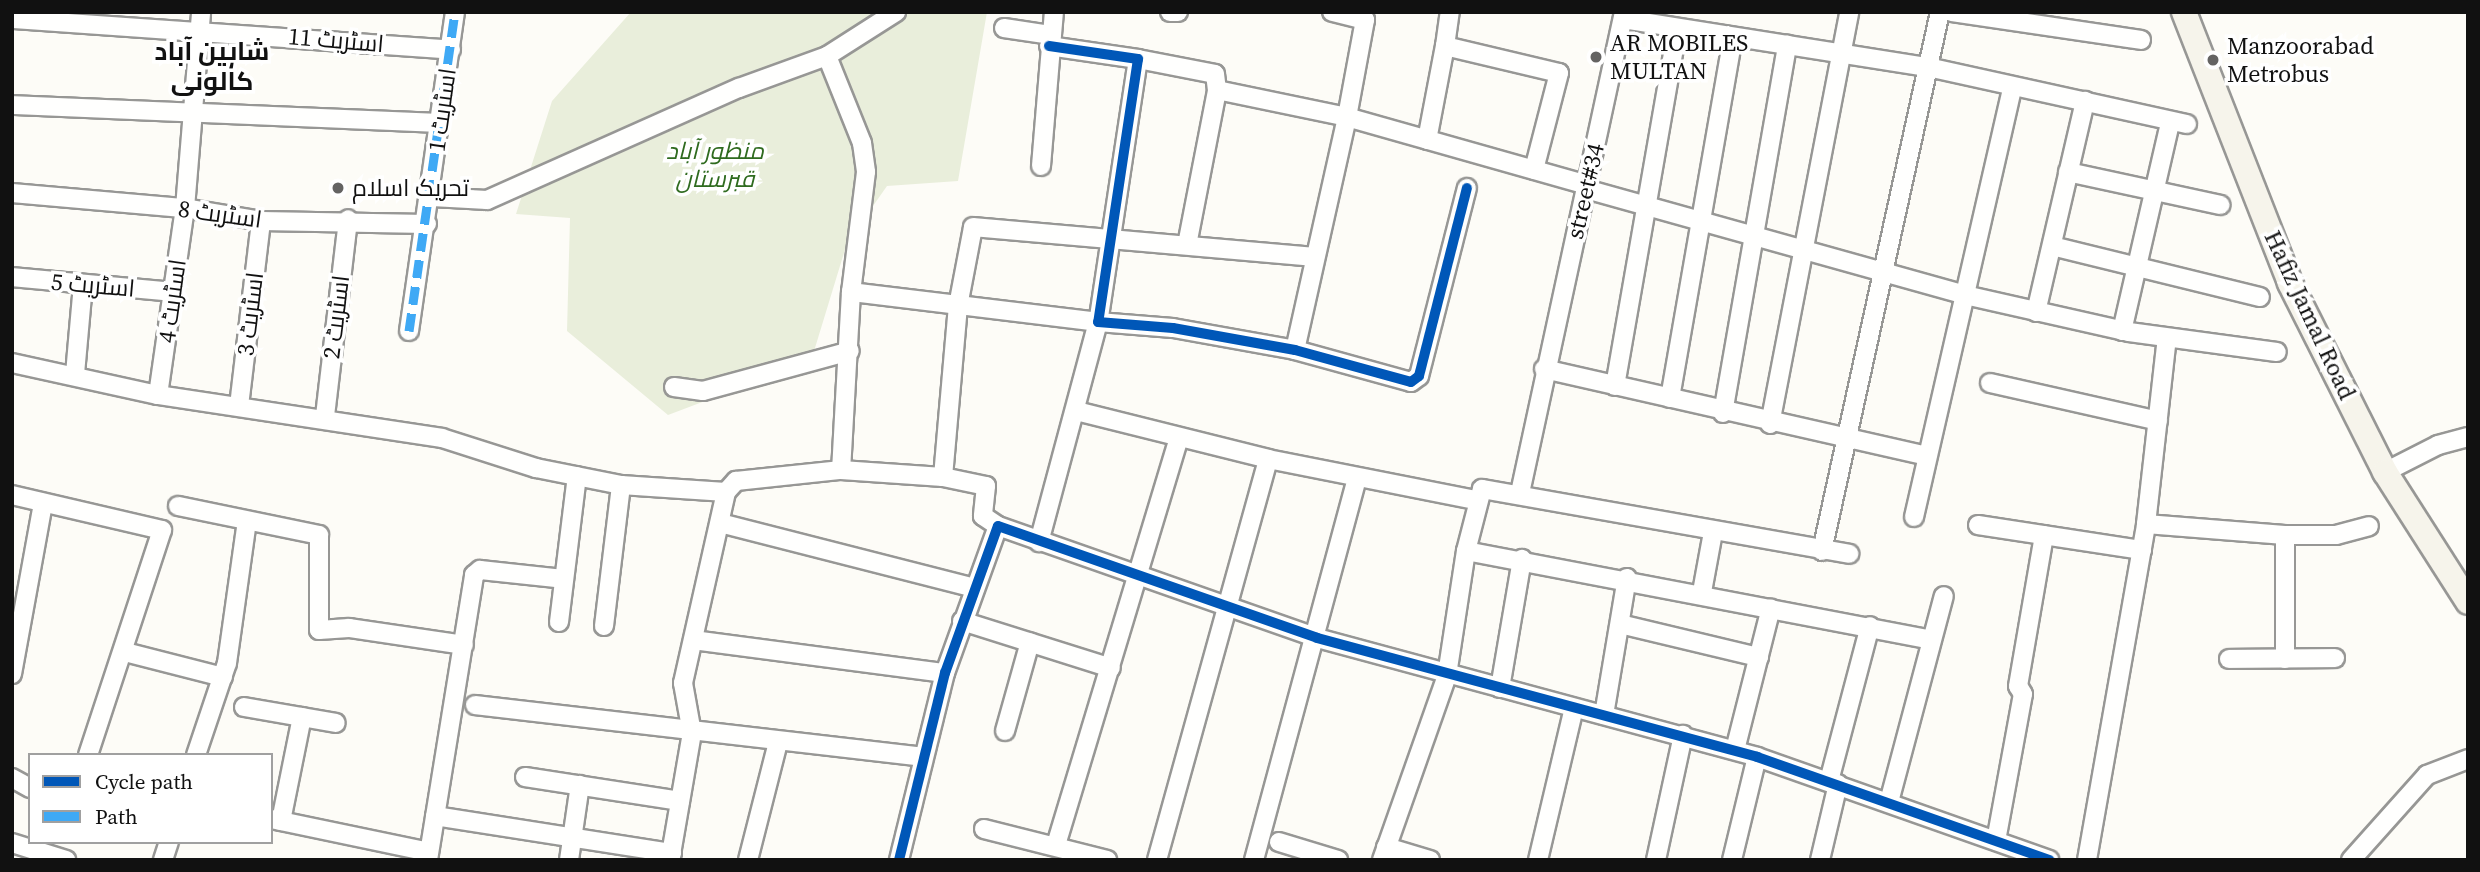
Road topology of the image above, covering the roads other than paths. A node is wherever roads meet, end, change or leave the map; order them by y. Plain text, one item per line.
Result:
1 (454, 12) edge
2 (896, 12) edge
3 (1054, 12) edge
4 (1170, 12) edge
5 (1178, 12) edge
6 (1332, 12) edge
7 (1450, 12) edge
8 (1849, 12) edge
9 (1940, 12) edge
10 (1952, 12) edge
11 (2184, 12) edge
12 (1366, 16) edge
13 (1624, 16) edge
14 (12, 19) edge
15 (200, 20) edge
16 (1004, 28) dead end
17 (1677, 29) junction
18 (1733, 37) junction
19 (1050, 40) junction
20 (2141, 40) dead end
21 (1787, 45) junction
22 (1445, 47) junction
23 (450, 50) junction
24 (1841, 55) junction
25 (827, 56) junction
26 (1138, 59) junction
27 (1932, 68) junction
28 (2012, 88) junction
29 (1217, 90) junction
30 (2085, 102) junction
31 (12, 105) edge
32 (193, 116) junction
33 (1347, 117) junction
34 (438, 123) junction
35 (1427, 140) junction
36 (1041, 166) dead end
37 (1534, 170) junction
38 (2068, 172) junction
39 (1587, 187) junction
40 (1467, 188) dead end
41 (2154, 191) junction
42 (12, 193) edge
43 (432, 197) junction
44 (2220, 205) dead end
45 (1649, 206) junction
46 (185, 208) junction
47 (348, 219) junction
48 (1703, 220) junction
49 (261, 221) junction
50 (427, 224) junction
51 (1114, 237) junction
52 (1755, 237) junction
53 (1187, 245) junction
54 (2052, 246) junction
55 (1802, 249) junction
56 (1315, 257) junction
57 (2138, 266) junction
58 (1885, 272) junction
59 (12, 277) edge
60 (83, 284) junction
61 (173, 292) junction
62 (851, 292) junction
63 (1965, 295) junction
64 (2260, 297) dead end
65 (958, 306) junction
66 (2036, 312) junction
67 (1098, 322) junction
68 (410, 331) dead end
69 (2122, 331) junction
70 (2167, 338) junction
71 (1294, 350) junction
72 (850, 351) junction
73 (2277, 352) dead end
74 (12, 363) edge
75 (1544, 369) junction
76 (75, 374) junction
77 (1990, 383) dead end
78 (1615, 386) junction
79 (674, 387) dead end
80 (158, 395) junction
81 (1670, 398) junction
82 (239, 406) junction
83 (1076, 411) junction
84 (1723, 412) junction
85 (325, 416) junction
86 (2158, 421) junction
87 (1770, 424) junction
88 (2468, 437) edge
89 (1179, 438) junction
90 (1847, 438) junction
91 (1926, 456) junction
92 (1268, 459) junction
93 (841, 470) junction
94 (2385, 472) junction
95 (578, 476) junction
96 (943, 477) junction
97 (1357, 478) junction
98 (621, 485) junction
99 (726, 492) junction
100 (1520, 492) junction
101 (12, 495) edge
102 (1475, 499) junction
103 (43, 503) junction
104 (178, 506) dead end
105 (1914, 517) dead end
106 (247, 521) junction
107 (720, 523) junction
108 (2147, 524) junction
109 (1978, 525) dead end
110 (998, 526) junction
111 (2369, 526) dead end
112 (1713, 532) junction
113 (2044, 535) junction
114 (2285, 535) junction
115 (1039, 542) junction
116 (1466, 551) junction
117 (1822, 551) junction
118 (2142, 551) junction
119 (1849, 554) dead end
120 (1522, 559) junction
121 (1139, 576) junction
122 (1627, 578) junction
123 (564, 579) junction
124 (975, 588) junction
125 (1702, 592) junction
126 (1944, 596) dead end
127 (2468, 602) edge
128 (1226, 606) junction
129 (1771, 608) junction
130 (962, 621) junction
131 (559, 622) dead end
132 (1620, 624) junction
133 (604, 626) dead end
134 (1870, 626) junction
135 (1317, 638) junction
136 (693, 640) junction
137 (1932, 640) junction
138 (1030, 642) junction
139 (464, 645) junction
140 (125, 652) junction
141 (1759, 657) junction
142 (2335, 658) dead end
143 (2229, 659) dead end
144 (2285, 659) junction
145 (1111, 668) junction
146 (945, 673) junction
147 (12, 674) edge
148 (1447, 675) junction
149 (223, 677) junction
150 (1500, 688) junction
151 (475, 705) dead end
152 (244, 707) dead end
153 (1574, 708) junction
154 (1604, 715) junction
155 (302, 717) junction
156 (335, 723) dead end
157 (1005, 731) dead end
158 (692, 733) junction
159 (1683, 735) junction
160 (778, 742) junction
161 (1735, 750) junction
162 (89, 753) edge
163 (198, 753) edge
164 (922, 757) junction
165 (1757, 757) junction
166 (2468, 760) edge
167 (525, 777) dead end
168 (12, 778) edge
169 (1834, 782) junction
170 (580, 785) junction
171 (28, 787) edge
172 (680, 801) junction
173 (1889, 802) junction
174 (435, 816) junction
175 (276, 820) edge
176 (984, 829) dead end
177 (572, 838) junction
178 (1279, 842) dead end
179 (12, 843) edge
180 (1056, 845) junction
181 (2003, 849) edge
182 (1384, 853) edge
183 (429, 856) edge
184 (671, 856) edge
185 (66, 860) edge
186 (569, 860) edge
187 (748, 860) edge
188 (899, 860) edge
189 (1107, 860) edge
190 (1157, 860) edge
191 (1254, 860) edge
192 (1338, 860) edge
193 (1430, 860) edge
194 (1538, 860) edge
195 (1656, 860) edge
196 (1732, 860) edge
197 (1820, 860) edge
198 (2049, 860) edge
199 (2087, 860) edge
200 (2351, 860) edge

1 - 23 street, اسٹریٹ 1
2 - 25 street
3 - 19 street
4 - 5 street
6 - 12 street
7 - 22 street
8 - 24 street
9 - 27 street
10 - 20 street
11 - 94 main road, Hafiz Jamal Road
12 - 33 street
13 - 17 street
13 - 39 street, street#34
14 - 15 street, اسٹریٹ 11
15 - 23 street, اسٹریٹ 11
15 - 32 street, اسٹریٹ 4
16 - 19 street
17 - 18 street
17 - 45 street
18 - 21 street
18 - 48 street
19 - 26 street
19 - 36 street
21 - 24 street
21 - 52 street
22 - 35 street
22 - 37 street
23 - 34 street, اسٹریٹ 1
24 - 27 street
24 - 55 street
25 - 43 street
25 - 62 street
26 - 29 street
26 - 51 street
27 - 28 street
27 - 58 street
28 - 30 street
28 - 63 street
29 - 33 street
29 - 53 street
30 - 38 street
30 - 41 street
31 - 32 street
32 - 34 street
32 - 46 street, اسٹریٹ 4
33 - 35 street
33 - 56 street
34 - 43 street, اسٹریٹ 1
35 - 37 street
37 - 39 street
38 - 41 street
38 - 54 street
39 - 45 street
39 - 75 street, street#34
40 - 71 street
41 - 44 street
41 - 57 street
42 - 46 street, اسٹریٹ 8
43 - 50 street, اسٹریٹ 1
45 - 48 street
45 - 78 street
46 - 49 street, اسٹریٹ 8
46 - 61 street, اسٹریٹ 4
47 - 49 street, اسٹریٹ 8
47 - 50 street, اسٹریٹ 8
47 - 85 street, اسٹریٹ 2
48 - 52 street
48 - 81 street
49 - 82 street, اسٹریٹ 3
50 - 68 street, اسٹریٹ 1
51 - 53 street
51 - 65 street
51 - 67 street
52 - 55 street
52 - 84 street
53 - 56 street
54 - 57 street
54 - 66 street
55 - 58 street
55 - 87 street
56 - 71 street
57 - 64 street
57 - 69 street
58 - 63 street
58 - 90 street
59 - 60 street, اسٹریٹ 5
60 - 61 street, اسٹریٹ 5
60 - 76 street
61 - 80 street, اسٹریٹ 4
62 - 65 street
62 - 72 street
63 - 66 street
63 - 91 street
65 - 67 street
65 - 96 street
66 - 69 street
67 - 71 street
67 - 83 street
69 - 70 street
70 - 73 street
70 - 86 street
72 - 79 street
72 - 93 street
74 - 76 street
75 - 78 street
75 - 100 street, street#34
76 - 80 street
77 - 86 street
78 - 81 street
80 - 82 street
81 - 84 street
82 - 85 street
83 - 89 street
83 - 115 street
84 - 87 street
85 - 95 street
86 - 108 street
87 - 90 street
88 - 94 street
89 - 92 street
89 - 121 street
90 - 91 street
90 - 117 street
91 - 105 street
92 - 97 street
92 - 128 street
93 - 96 street
93 - 99 street
94 - 127 main road, Hafiz Jamal Road
95 - 98 street
95 - 123 street
96 - 110 street
97 - 102 street
97 - 135 street
98 - 99 street
98 - 133 street
99 - 107 street
100 - 102 street
100 - 112 street
101 - 103 street
102 - 116 street
103 - 140 street
103 - 147 street
104 - 106 street
106 - 139 street
106 - 149 street
107 - 124 street
107 - 136 street
108 - 114 street
108 - 118 street
109 - 113 street
110 - 115 street
110 - 124 street
111 - 114 street
112 - 117 street
112 - 125 street
113 - 118 street
113 - 181 street
114 - 144 street
115 - 121 street
116 - 120 street
116 - 148 street
117 - 119 street
118 - 199 street
120 - 122 street
120 - 150 street
121 - 128 street
121 - 145 street
122 - 125 street
122 - 132 street
123 - 131 street
123 - 139 street
124 - 130 street
125 - 129 street
126 - 137 street
128 - 135 street
128 - 190 street
129 - 134 street
129 - 141 street
130 - 138 street
130 - 146 street
132 - 141 street
132 - 154 street
134 - 137 street
134 - 169 street
135 - 148 street
135 - 191 street
136 - 146 street
136 - 158 street
137 - 173 street
138 - 145 street
138 - 157 street
139 - 174 street
140 - 149 street
140 - 162 street
141 - 161 street
142 - 144 street
143 - 144 street
145 - 180 street
146 - 164 street
148 - 150 street
148 - 182 street
149 - 163 street
150 - 153 street
151 - 158 street
152 - 155 street
153 - 154 street
153 - 194 street
154 - 159 street
155 - 156 street
155 - 175 street
158 - 160 street
158 - 172 street
159 - 161 street
159 - 195 street
160 - 164 street
160 - 187 street
161 - 165 street
164 - 188 street
165 - 169 street
165 - 196 street
166 - 200 street
167 - 170 street
168 - 171 street
169 - 173 street
169 - 197 street
170 - 172 street
170 - 177 street
172 - 184 street
173 - 181 street
174 - 177 street
174 - 183 street
175 - 183 street
176 - 180 street
177 - 184 street
177 - 186 street
178 - 192 street
179 - 185 street
180 - 189 street
181 - 198 street
182 - 193 street

